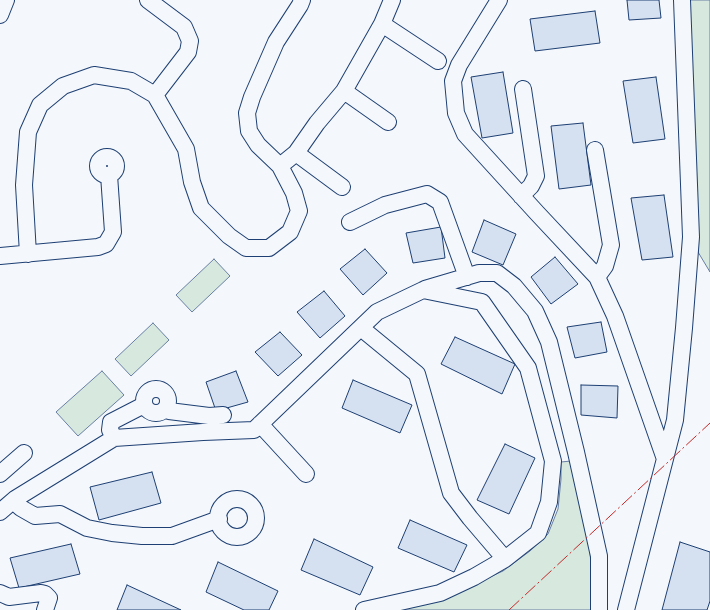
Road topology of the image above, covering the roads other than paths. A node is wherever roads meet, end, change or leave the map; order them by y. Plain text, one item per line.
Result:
1 (6, 0) edge
2 (148, 0) edge
3 (302, 0) edge
4 (392, 0) edge
5 (499, 0) edge
6 (682, 0) edge
7 (0, 15) edge
8 (382, 24) junction
9 (438, 61) dead end
10 (523, 90) dead end
11 (344, 91) junction
12 (155, 94) junction
13 (388, 122) dead end
14 (595, 150) dead end
15 (296, 153) junction
16 (280, 166) junction
17 (109, 175) dead end
18 (342, 186) dead end
19 (521, 196) junction
20 (350, 222) dead end
21 (28, 254) junction
22 (0, 256) edge
23 (467, 277) junction
24 (597, 277) junction
25 (423, 290) junction
26 (361, 328) junction
27 (223, 415) dead end
28 (260, 424) junction
29 (114, 438) junction
30 (24, 453) dead end
31 (665, 459) junction
32 (0, 474) edge
33 (306, 474) dead end
34 (13, 501) junction
35 (0, 512) edge
36 (219, 519) dead end
37 (505, 559) junction
38 (0, 594) edge
39 (32, 610) edge
40 (45, 610) edge
41 (364, 610) edge
42 (599, 610) edge
43 (626, 610) edge

1 - 7 lane
2 - 12 lane
3 - 16 lane
4 - 8 lane
5 - 19 lane
6 - 31 lane
8 - 9 lane
8 - 11 lane
10 - 19 lane
11 - 13 lane
11 - 15 lane
12 - 16 lane
12 - 21 lane
14 - 24 lane
15 - 16 lane
15 - 18 lane
17 - 21 lane
19 - 24 lane
20 - 23 lane
21 - 22 lane
23 - 25 lane
23 - 42 lane
24 - 31 lane
25 - 26 lane
25 - 37 lane
26 - 28 lane
26 - 37 lane
27 - 29 lane
28 - 29 lane
28 - 33 lane
29 - 34 lane
30 - 32 lane
31 - 43 lane
34 - 35 lane
34 - 36 lane
37 - 41 lane
38 - 40 lane
39 - 40 lane

